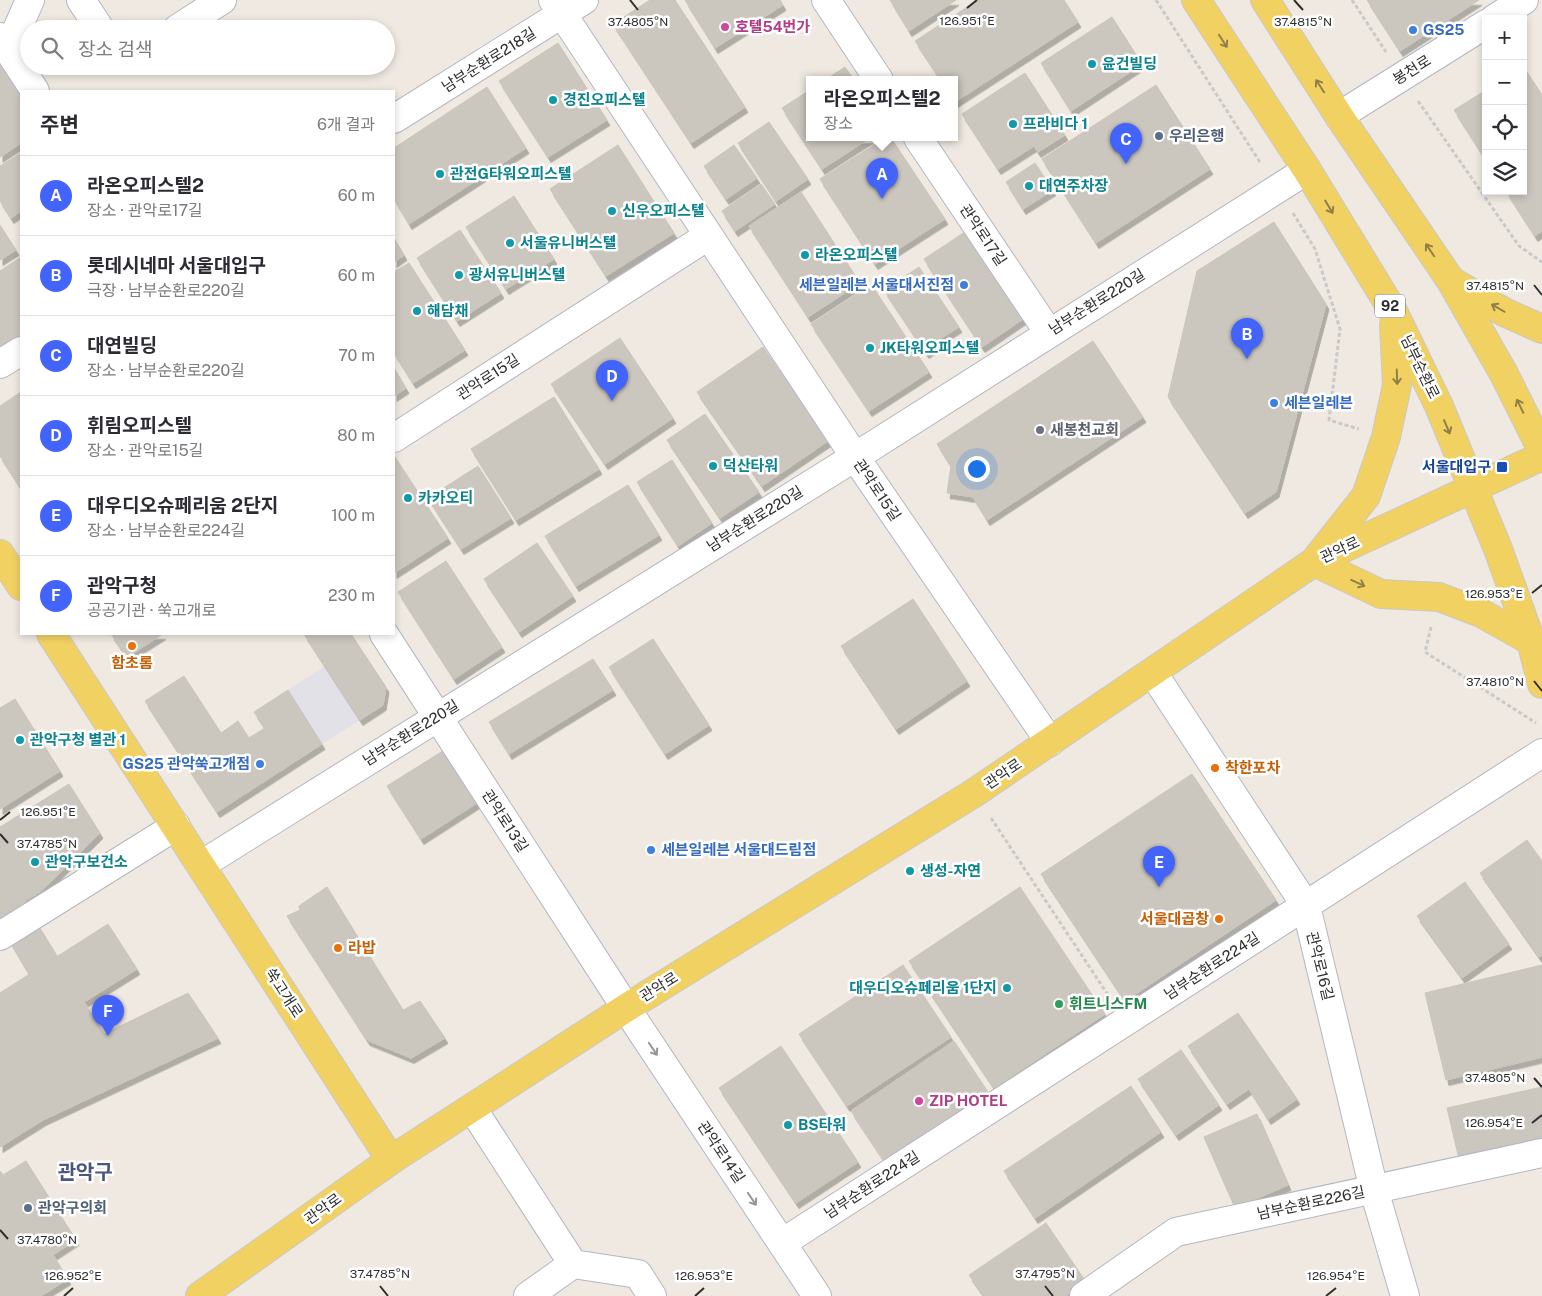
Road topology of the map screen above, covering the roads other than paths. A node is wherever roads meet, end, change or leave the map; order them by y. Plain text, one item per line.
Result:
1 (30, 0) edge
2 (81, 0) edge
3 (222, 0) edge
4 (584, 0) edge
5 (826, 0) edge
6 (1196, 0) edge
7 (1265, 0) edge
8 (1524, 0) edge
9 (557, 8) edge
10 (1500, 15) edge
11 (94, 20) edge
12 (191, 20) edge
13 (1482, 26) edge
14 (4, 44) edge
15 (20, 68) edge
16 (24, 75) edge
17 (877, 76) edge
18 (34, 90) edge
19 (1339, 116) junction
20 (395, 117) edge
21 (920, 141) edge
22 (1307, 170) junction
23 (708, 236) junction
24 (1451, 281) junction
25 (1393, 311) junction
26 (1542, 329) edge
27 (1049, 333) junction
28 (20, 352) edge
29 (0, 364) edge
30 (395, 437) edge
31 (1542, 450) edge
32 (1542, 456) edge
33 (855, 457) junction
34 (1473, 488) junction
35 (1314, 562) junction
36 (52, 635) edge
37 (385, 635) edge
38 (1531, 641) junction
39 (1153, 673) junction
40 (1542, 684) edge
41 (438, 716) junction
42 (1050, 742) junction
43 (1540, 742) edge
44 (176, 826) junction
45 (201, 865) junction
46 (1306, 906) junction
47 (0, 936) edge
48 (626, 1008) junction
49 (472, 1108) junction
50 (1542, 1153) edge
51 (391, 1160) junction
52 (1374, 1190) junction
53 (782, 1243) junction
54 (573, 1264) junction
55 (1092, 1294) edge
56 (200, 1296) edge
57 (528, 1296) edge
58 (652, 1296) edge
59 (817, 1296) edge
60 (1405, 1296) edge

1 - 14 street
2 - 11 street
3 - 12 street
4 - 9 street, 남부순환로218길
5 - 17 street
6 -> 22 main road, 남부순환로 / 92
19 -> 7 main road
8 - 10 street
9 - 20 street, 남부순환로218길
9 - 23 street, 관악로15길
13 - 19 street, 봉천로
14 - 15 street
16 - 18 street
24 -> 19 main road
21 - 27 street, 관악로17길
22 -> 25 main road, 남부순환로 / 92
22 - 27 street, 남부순환로220길
23 - 30 street, 관악로15길
23 - 33 street, 관악로15길
26 -> 24 main road
31 -> 24 main road
25 -> 34 main road, 남부순환로 / 92
25 -> 35 main road
27 - 33 street, 남부순환로220길
28 - 29 street
32 - 34 main road, 관악로
33 - 41 street, 남부순환로220길
33 - 42 street, 관악로15길
34 - 35 main road, 관악로
34 - 38 main road, 남부순환로 / 92
35 -> 38 main road
35 - 39 main road, 관악로
36 - 44 main road, 쑥고개로
37 - 41 street, 관악로13길
38 - 40 main road, 남부순환로 / 92
39 - 42 main road, 관악로
39 - 46 street, 관악로16길
41 - 45 street, 남부순환로220길
41 - 48 street, 관악로13길
42 - 48 main road, 관악로
43 - 46 street, 남부순환로224길
44 - 45 main road, 쑥고개로
44 - 47 street
45 - 51 main road, 쑥고개로
46 - 52 street, 관악로16길
46 - 53 street, 남부순환로224길
48 - 49 main road, 관악로
48 -> 53 street, 관악로14길
49 - 51 main road, 관악로
49 - 54 street
50 - 52 street, 남부순환로226길
51 - 56 main road, 관악로
52 - 55 street, 남부순환로226길
52 - 60 street, 관악로16길
53 - 59 street, 관악로14길
54 - 57 street
54 - 58 street

